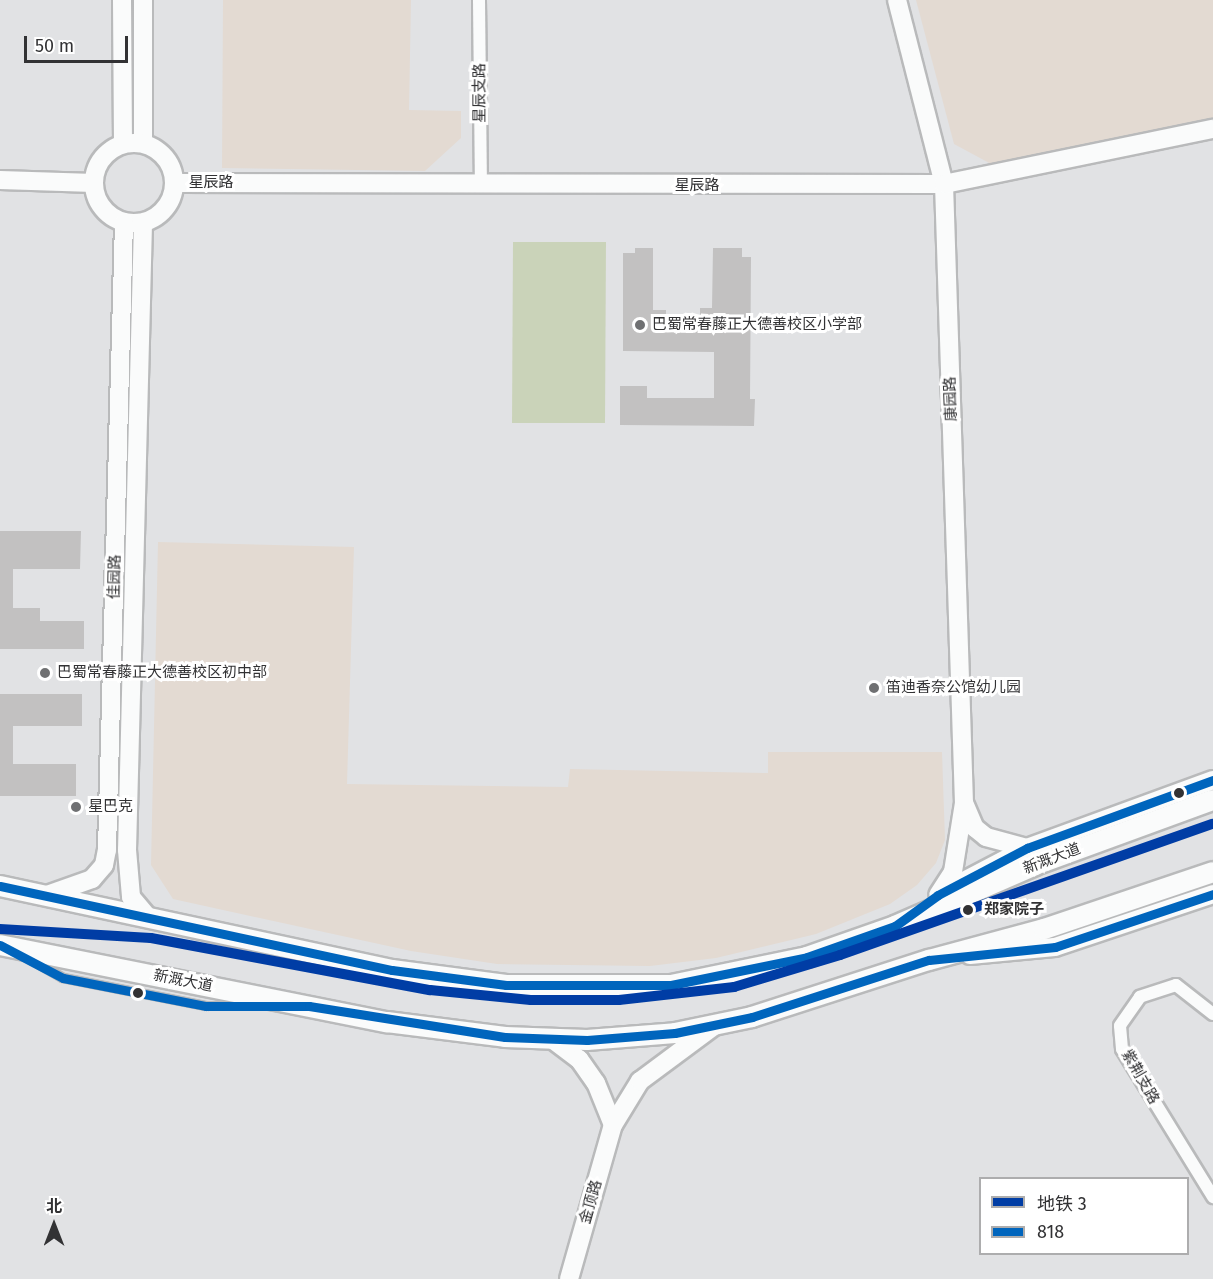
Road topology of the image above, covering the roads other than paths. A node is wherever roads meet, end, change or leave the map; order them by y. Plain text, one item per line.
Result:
1 (122, 0) edge
2 (143, 0) edge
3 (479, 0) edge
4 (897, 0) edge
5 (1213, 129) edge
6 (143, 143) junction
7 (123, 144) junction
8 (0, 180) edge
9 (94, 183) junction
10 (175, 183) junction
11 (944, 184) junction
12 (481, 186) junction
13 (124, 222) junction
14 (143, 223) junction
15 (1213, 780) edge
16 (1213, 800) edge
17 (964, 803) junction
18 (1027, 848) junction
19 (1213, 872) edge
20 (5, 888) edge
21 (1213, 894) edge
22 (47, 895) junction
23 (938, 895) junction
24 (147, 916) junction
25 (895, 926) junction
26 (4, 946) edge
27 (929, 960) junction
28 (1213, 1014) edge
29 (719, 1023) junction
30 (552, 1039) junction
31 (613, 1125) junction
32 (1213, 1197) edge
33 (569, 1279) edge

1 - 7 street
2 - 6 street
3 - 12 street, 星辰支路
4 - 11 street, 康园路
5 - 11 street, 星辰路
6 - 7 street
6 - 10 street
7 - 9 street
8 - 9 street
9 - 13 street
10 - 12 street, 星辰路
10 - 14 street
11 - 12 street, 星辰路
11 - 17 street, 康园路
13 - 14 street
13 - 22 street, 佳园路
14 - 24 street, 佳园路
15 - 18 street, 新溉大道
16 - 25 main road, 新溉大道
17 - 18 street
17 - 23 street
18 - 23 street, 新溉大道
19 - 27 main road, 新溉大道
20 - 22 main road, 新溉大道
21 - 27 street, 新溉大道
22 - 24 main road, 新溉大道
23 - 25 street, 新溉大道
24 - 25 main road, 新溉大道
26 - 30 main road, 新溉大道
27 - 29 main road, 新溉大道
28 - 32 street, 紫荆支路
29 - 30 main road, 新溉大道
29 - 31 street, 金顶路
30 - 31 street
31 - 33 street, 金顶路

